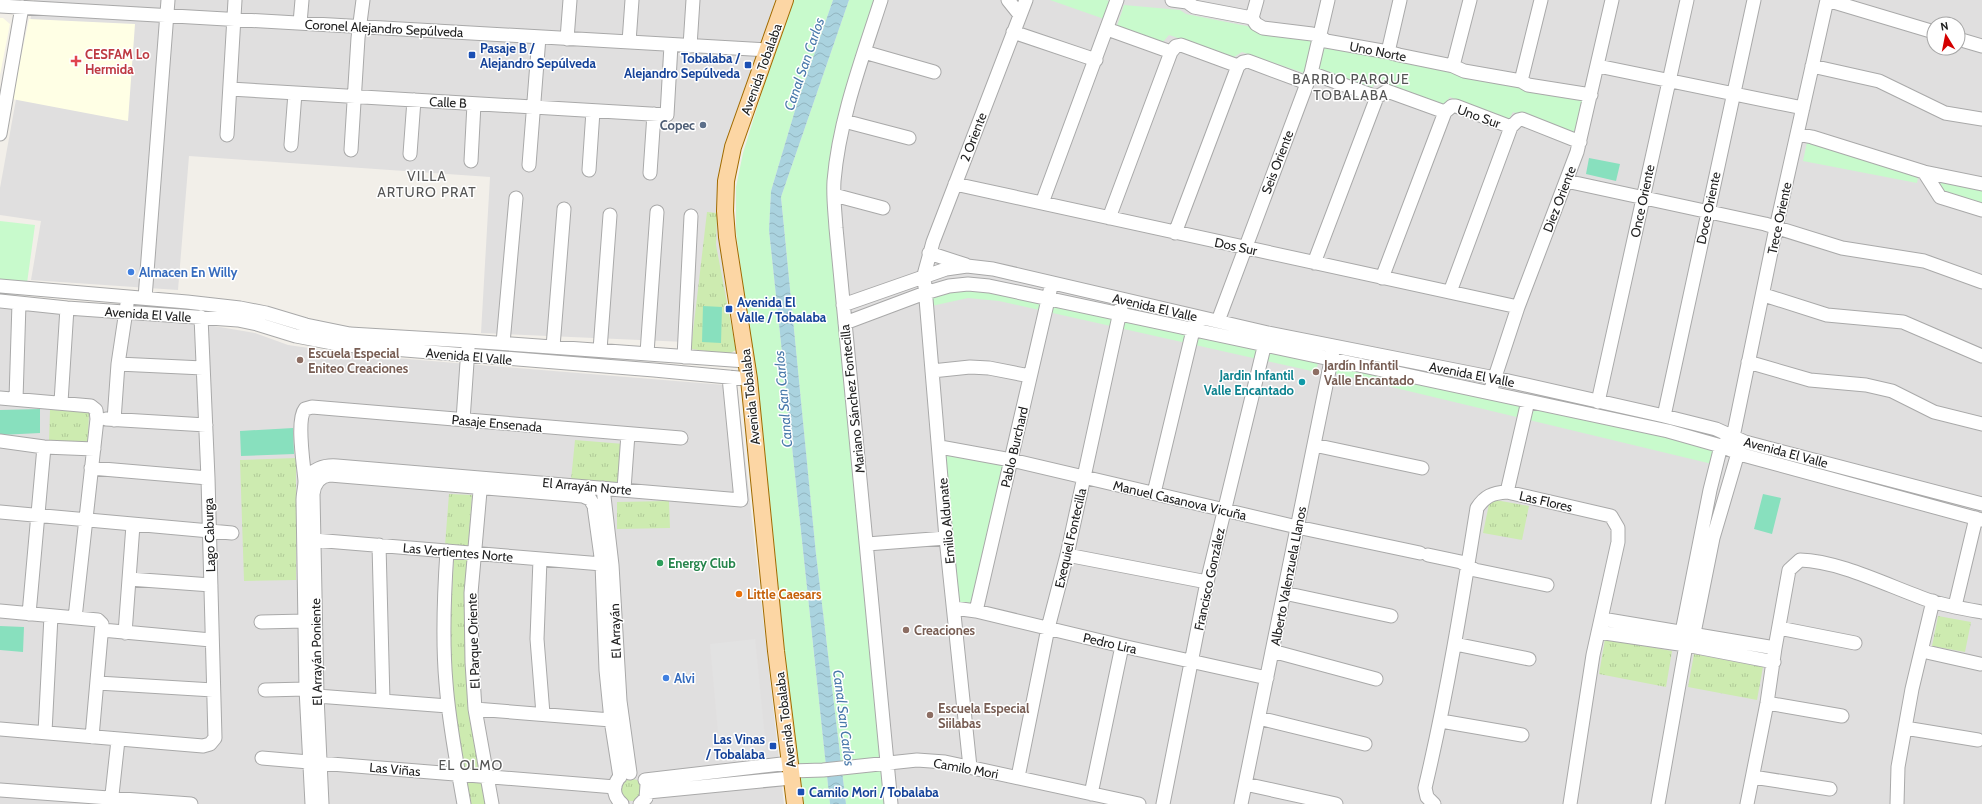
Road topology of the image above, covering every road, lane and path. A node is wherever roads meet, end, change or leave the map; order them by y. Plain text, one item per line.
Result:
1 (168, 0) edge
2 (235, 0) edge
3 (302, 0) edge
4 (363, 0) edge
5 (570, 0) edge
6 (632, 0) edge
7 (692, 0) edge
8 (785, 0) edge
9 (881, 0) edge
10 (1008, 0) edge
11 (1026, 0) edge
12 (1117, 0) edge
13 (1172, 0) edge
14 (1257, 0) edge
15 (1328, 0) edge
16 (1400, 0) edge
17 (1470, 0) edge
18 (1541, 0) edge
19 (1612, 0) edge
20 (1686, 0) edge
21 (1754, 0) edge
22 (1827, 0) edge
23 (1187, 1) edge
24 (0, 6) edge
25 (106, 6) edge
26 (22, 7) junction
27 (1020, 14) junction
28 (167, 15) junction
29 (1252, 18) junction
30 (234, 19) junction
31 (300, 23) junction
32 (360, 27) junction
33 (1107, 30) junction
34 (1926, 30) edge
35 (1013, 32) junction
36 (1320, 36) junction
37 (539, 37) junction
38 (567, 39) junction
39 (629, 42) junction
40 (1966, 42) edge
41 (671, 45) junction
42 (690, 46) junction
43 (1982, 46) edge
44 (768, 50) junction
45 (864, 52) junction
46 (1171, 52) junction
47 (1388, 52) junction
48 (1096, 60) junction
49 (1238, 66) junction
50 (1453, 66) junction
51 (1598, 66) junction
52 (1812, 66) junction
53 (934, 72) dead end
54 (1309, 78) junction
55 (1669, 80) junction
56 (1521, 81) junction
57 (230, 89) junction
58 (295, 93) junction
59 (1734, 93) junction
60 (1591, 95) junction
61 (354, 97) junction
62 (1377, 97) junction
63 (414, 100) junction
64 (474, 104) junction
65 (534, 107) junction
66 (1803, 108) junction
67 (593, 111) junction
68 (1445, 112) junction
69 (654, 114) junction
70 (1982, 119) edge
71 (844, 121) junction
72 (1511, 127) junction
73 (0, 134) edge
74 (1797, 134) junction
75 (227, 135) dead end
76 (910, 138) dead end
77 (1580, 142) junction
78 (291, 145) dead end
79 (351, 150) dead end
80 (410, 154) dead end
81 (471, 161) dead end
82 (529, 164) dead end
83 (589, 170) dead end
84 (1924, 172) junction
85 (650, 173) dead end
86 (1566, 180) junction
87 (955, 184) junction
88 (1982, 184) edge
89 (834, 195) junction
90 (1642, 197) junction
91 (516, 198) dead end
92 (1042, 203) junction
93 (883, 208) dead end
94 (564, 209) dead end
95 (1982, 210) edge
96 (657, 212) dead end
97 (1707, 212) junction
98 (610, 215) dead end
99 (691, 216) dead end
100 (1109, 218) junction
101 (1776, 228) junction
102 (1175, 233) junction
103 (1245, 248) junction
104 (928, 253) junction
105 (1314, 263) junction
106 (967, 266) junction
107 (924, 275) junction
108 (1382, 278) junction
109 (1982, 282) edge
110 (1052, 283) junction
111 (0, 286) edge
112 (1450, 292) junction
113 (926, 293) junction
114 (1764, 294) junction
115 (128, 298) junction
116 (144, 298) junction
117 (1048, 298) junction
118 (1123, 300) junction
119 (0, 301) edge
120 (187, 302) junction
121 (19, 303) junction
122 (843, 305) junction
123 (1518, 307) junction
124 (67, 308) junction
125 (126, 312) junction
126 (1119, 315) junction
127 (187, 316) junction
128 (201, 317) junction
129 (1196, 317) junction
130 (1218, 322) junction
131 (845, 323) junction
132 (1193, 330) junction
133 (1268, 333) junction
134 (468, 340) junction
135 (503, 343) junction
136 (1265, 346) junction
137 (553, 347) junction
138 (600, 350) junction
139 (647, 353) junction
140 (1333, 354) junction
141 (668, 355) junction
142 (467, 356) junction
143 (1982, 356) edge
144 (684, 357) junction
145 (746, 361) junction
146 (1748, 362) junction
147 (118, 364) junction
148 (203, 368) junction
149 (654, 370) junction
150 (932, 371) junction
151 (730, 376) junction
152 (1030, 376) junction
153 (1495, 378) junction
154 (749, 379) junction
155 (1489, 393) junction
156 (0, 398) edge
157 (16, 399) junction
158 (61, 402) junction
159 (1528, 402) junction
160 (1598, 402) junction
161 (312, 407) joint
162 (1664, 416) junction
163 (97, 419) junction
164 (114, 420) junction
165 (463, 420) junction
166 (1982, 424) edge
167 (206, 425) junction
168 (628, 434) junction
169 (1733, 437) junction
170 (681, 438) dead end
171 (0, 442) edge
172 (1314, 445) junction
173 (1721, 446) junction
174 (44, 447) junction
175 (940, 448) junction
176 (94, 449) junction
177 (1738, 453) junction
178 (302, 459) junction
179 (1011, 460) junction
180 (327, 466) junction
181 (91, 468) junction
182 (1422, 468) dead end
183 (208, 478) junction
184 (434, 478) junction
185 (1084, 478) junction
186 (319, 480) joint
187 (305, 482) junction
188 (481, 482) junction
189 (603, 488) junction
190 (624, 489) junction
191 (1507, 492) junction
192 (1154, 493) junction
193 (590, 498) joint
194 (308, 500) junction
195 (740, 500) joint
196 (1982, 504) edge
197 (1224, 509) junction
198 (0, 512) edge
199 (38, 516) junction
200 (1979, 519) edge
201 (86, 521) junction
202 (133, 525) junction
203 (1298, 527) junction
204 (209, 531) junction
205 (232, 533) dead end
206 (946, 538) junction
207 (314, 540) junction
208 (867, 544) junction
209 (379, 545) junction
210 (447, 551) junction
211 (473, 553) junction
212 (1067, 555) junction
213 (540, 559) junction
214 (602, 564) junction
215 (1468, 566) junction
216 (129, 580) junction
217 (1208, 582) junction
218 (211, 585) junction
219 (1547, 585) dead end
220 (1284, 593) junction
221 (1933, 601) junction
222 (1955, 606) junction
223 (954, 608) junction
224 (0, 611) edge
225 (976, 611) junction
226 (1982, 612) edge
227 (29, 614) junction
228 (51, 616) junction
229 (1391, 616) dead end
230 (75, 618) junction
231 (305, 621) junction
232 (261, 622) dead end
233 (100, 625) junction
234 (1600, 626) junction
235 (1048, 628) junction
236 (1779, 628) junction
237 (125, 633) junction
238 (1688, 633) junction
239 (211, 640) junction
240 (1855, 643) dead end
241 (1455, 644) junction
242 (1686, 645) junction
243 (1122, 646) junction
244 (1775, 648) junction
245 (1272, 651) junction
246 (1922, 651) junction
247 (1529, 659) dead end
248 (1192, 661) junction
249 (1774, 662) junction
250 (1980, 664) dead end
251 (1267, 678) junction
252 (1376, 679) dead end
253 (98, 683) junction
254 (213, 690) junction
255 (265, 690) dead end
256 (311, 692) junction
257 (383, 701) junction
258 (1767, 703) junction
259 (448, 706) junction
260 (475, 709) junction
261 (543, 714) junction
262 (1842, 716) dead end
263 (1259, 718) junction
264 (612, 720) junction
265 (1441, 721) junction
266 (1905, 728) junction
267 (0, 730) edge
268 (45, 732) junction
269 (1522, 735) dead end
270 (92, 737) junction
271 (118, 740) junction
272 (1978, 740) dead end
273 (1365, 744) dead end
274 (262, 758) dead end
275 (314, 762) junction
276 (887, 763) junction
277 (970, 767) junction
278 (731, 770) junction
279 (791, 771) junction
280 (459, 774) junction
281 (488, 776) junction
282 (1018, 777) junction
283 (1753, 777) junction
284 (622, 779) junction
285 (732, 783) junction
286 (1245, 784) junction
287 (646, 786) junction
288 (1425, 788) junction
289 (1830, 789) dead end
290 (0, 790) edge
291 (1091, 794) junction
292 (112, 801) edge
293 (191, 804) edge
294 (312, 804) edge
295 (322, 804) edge
296 (464, 804) edge
297 (492, 804) edge
298 (622, 804) edge
299 (640, 804) edge
300 (795, 804) edge
301 (891, 804) edge
302 (1138, 804) edge
303 (1163, 804) edge
304 (1241, 804) edge
305 (1336, 804) edge
306 (1417, 804) edge
307 (1434, 804) edge
308 (1570, 804) edge
309 (1658, 804) edge
310 (1747, 804) edge
311 (1899, 804) edge

1 - 28 street
2 - 30 street
3 - 31 street
4 - 32 street
5 - 38 street
6 - 39 street
7 - 42 street
8 - 44 main road, Avenida Tobalaba
9 - 45 street, Mariano Sánchez Fontecilla
10 - 27 street
11 - 27 street, 2 Oriente
12 - 33 street
13 - 23 street, Uno Norte
14 - 29 street
15 - 36 street, Seis Oriente
16 - 47 street
17 - 50 street
18 - 56 street
19 - 51 street, Diez Oriente
20 - 55 street, Once Oriente
21 - 59 street, Doce Oriente
22 - 34 street
22 - 52 street, Trece Oriente
23 - 29 street, Uno Norte
24 - 26 street, Coronel Alejandro Sepúlveda
25 - 26 street, Coronel Alejandro Sepúlveda
25 - 28 street, Coronel Alejandro Sepúlveda
26 - 73 street
27 - 35 street, 2 Oriente
28 - 30 street, Coronel Alejandro Sepúlveda
28 - 116 street
29 - 36 street, Uno Norte
30 - 31 street, Coronel Alejandro Sepúlveda
30 - 57 street
31 - 32 street, Coronel Alejandro Sepúlveda
32 - 37 street, Coronel Alejandro Sepúlveda
32 - 61 street
33 - 46 street
33 - 48 street
35 - 48 street
35 - 87 street, 2 Oriente
36 - 47 street, Uno Norte
36 - 54 street, Seis Oriente
37 - 38 street, Coronel Alejandro Sepúlveda
37 - 65 street
38 - 39 street, Coronel Alejandro Sepúlveda
39 - 41 street, Coronel Alejandro Sepúlveda
40 - 43 street
41 - 42 street, Coronel Alejandro Sepúlveda
41 - 69 street, Calle B
42 - 44 street, Coronel Alejandro Sepúlveda
44 - 145 main road, Avenida Tobalaba
45 - 53 street
45 - 71 street, Mariano Sánchez Fontecilla
46 - 49 street
46 - 100 street
47 - 50 street, Uno Norte
48 - 92 street
49 - 54 street
49 - 102 street
50 - 56 street, Uno Norte
51 - 55 street
51 - 60 street, Diez Oriente
52 - 66 street, Trece Oriente
52 - 70 street
54 - 62 street
54 - 103 street, Seis Oriente
55 - 59 street
55 - 90 street, Once Oriente
56 - 60 street, Uno Norte
57 - 58 street, Calle B
57 - 75 street
58 - 61 street, Calle B
58 - 78 street
59 - 66 street
59 - 97 street, Doce Oriente
60 - 77 street, Diez Oriente
61 - 63 street, Calle B
61 - 79 street
62 - 68 street, Uno Sur
62 - 105 street
63 - 64 street, Calle B
63 - 80 street
64 - 65 street, Calle B
64 - 81 street
65 - 67 street, Calle B
65 - 82 street
66 - 74 street, Trece Oriente
67 - 69 street, Calle B
67 - 83 street
68 - 72 street, Uno Sur
68 - 108 street
69 - 85 street
71 - 76 street
71 - 89 street, Mariano Sánchez Fontecilla
72 - 77 street, Uno Sur
72 - 112 street
74 - 84 street
74 - 101 street, Trece Oriente
77 - 86 street, Diez Oriente
84 - 88 street
84 - 95 street
86 - 90 street
86 - 123 street, Diez Oriente
87 - 92 street, Dos Sur
87 - 104 street, 2 Oriente
89 - 93 street
89 - 122 street, Mariano Sánchez Fontecilla
90 - 97 street
90 - 160 street, Once Oriente
91 - 135 street
92 - 100 street, Dos Sur
94 - 137 street
96 - 139 street
97 - 101 street
97 - 162 street, Doce Oriente
98 - 138 street
99 - 144 street
100 - 102 street, Dos Sur
101 - 109 street
101 - 114 street, Trece Oriente
102 - 103 street, Dos Sur
103 - 105 street, Dos Sur
103 - 130 street, Seis Oriente
104 - 106 street
104 - 107 street, 2 Oriente
105 - 108 street, Dos Sur
106 - 107 street, Avenida El Valle
106 - 110 street, Avenida El Valle
107 - 113 street, Emilio Aldunate
107 - 122 street, Avenida El Valle
108 - 112 street, Dos Sur
110 - 117 street, Pablo Burchard
110 - 118 street, Avenida El Valle
111 - 115 street, Avenida El Valle
112 - 123 street, Dos Sur
113 - 117 street, Avenida El Valle
113 - 131 street, Avenida El Valle
113 - 150 street, Emilio Aldunate
114 - 143 street
114 - 146 street, Trece Oriente
115 - 116 street, Avenida El Valle
115 - 125 street
116 - 120 street, Avenida El Valle
117 - 126 street, Avenida El Valle
117 - 152 street, Pablo Burchard
118 - 126 street, Exequiel Fontecilla
118 - 129 street, Avenida El Valle
119 - 121 street, Avenida El Valle
120 - 127 street
120 - 134 street, Avenida El Valle
121 - 124 street, Avenida El Valle
121 - 157 street
122 - 131 street, Mariano Sánchez Fontecilla
123 - 153 street, Diez Oriente
124 - 125 street, Avenida El Valle
124 - 158 street
125 - 127 street, Avenida El Valle
125 - 147 street
126 - 132 street, Avenida El Valle
126 - 185 street, Exequiel Fontecilla
127 - 128 street, Avenida El Valle
128 - 142 street, Avenida El Valle
128 - 148 street, Lago Caburga
129 - 130 street, Avenida El Valle
129 - 132 street
130 - 133 street, Avenida El Valle
131 - 208 street, Mariano Sánchez Fontecilla
132 - 136 street, Avenida El Valle
132 - 192 street
133 - 136 street, Francisco González
133 - 140 street, Avenida El Valle
134 - 135 street, Avenida El Valle
134 - 142 street
135 - 137 street, Avenida El Valle
136 - 140 street, Avenida El Valle
136 - 197 street, Francisco González
137 - 138 street, Avenida El Valle
138 - 139 street, Avenida El Valle
139 - 141 street, Avenida El Valle
140 - 153 street, Avenida El Valle
140 - 155 street, Avenida El Valle
140 - 172 street, Alberto Valenzuela Llanos
141 - 144 street, Avenida El Valle
141 - 149 street
142 - 149 street, Avenida El Valle
142 - 165 street
144 - 145 street, Avenida El Valle
145 - 154 main road, Avenida Tobalaba
146 - 166 street
146 - 169 street, Trece Oriente
147 - 148 street
147 - 164 street
148 - 167 street, Lago Caburga
149 - 151 street, Avenida El Valle
150 - 152 street
150 - 175 street, Emilio Aldunate
151 - 154 street, Avenida El Valle
151 - 195 street, Avenida Tobalaba
152 - 179 street, Pablo Burchard
153 - 155 street, Diez Oriente
153 - 160 street, Avenida El Valle
154 - 279 main road, Avenida Tobalaba
155 - 159 street, Avenida El Valle
156 - 157 street
157 - 158 street
158 - 163 street
159 - 173 street, Avenida El Valle
159 - 191 street
160 - 162 street, Avenida El Valle
161 - 165 street, Pasaje Ensenada
161 - 178 street, El Arrayán Poniente
162 - 169 street, Avenida El Valle
163 - 164 street
163 - 176 street
164 - 167 street
165 - 168 street, Pasaje Ensenada
167 - 183 street, Lago Caburga
168 - 170 street, Pasaje Ensenada
168 - 190 street
169 - 173 street
169 - 177 street, Trece Oriente
169 - 196 street, Avenida El Valle
171 - 174 street
172 - 182 street
172 - 203 street, Alberto Valenzuela Llanos
173 - 177 street, Avenida El Valle
173 - 238 street
174 - 176 street
174 - 199 street
175 - 179 street, Manuel Casanova Vicuña
175 - 206 street, Emilio Aldunate
176 - 181 street
177 - 200 street, Avenida El Valle
177 - 238 street
178 - 180 street, El Arrayán Norte
178 - 187 street, El Arrayán Poniente
179 - 185 street, Manuel Casanova Vicuña
179 - 225 street, Pablo Burchard
180 - 184 street, El Arrayán Norte
180 - 187 street
181 - 183 street
181 - 201 street
183 - 204 street, Lago Caburga
184 - 186 street, El Arrayán Norte
184 - 188 street, El Arrayán Norte
185 - 192 street, Manuel Casanova Vicuña
185 - 212 street, Exequiel Fontecilla
186 - 194 street, El Arrayán Poniente
187 - 194 street, El Arrayán Poniente
188 - 189 street, El Arrayán Norte
188 - 193 street, El Arrayán Norte
188 - 211 street, El Parque Oriente
189 - 190 street, El Arrayán Norte
189 - 284 street, El Arrayán
190 - 195 street, El Arrayán Norte
191 - 215 street, Las Flores
191 - 234 street, Las Flores
192 - 197 street, Manuel Casanova Vicuña
193 - 214 street, El Arrayán
194 - 207 street, El Arrayán Poniente
194 - 231 street, El Arrayán Poniente
197 - 203 street, Manuel Casanova Vicuña
197 - 217 street, Francisco González
198 - 199 street
199 - 201 street
199 - 227 street
200 - 222 street
201 - 202 street
201 - 230 street
202 - 204 street
202 - 216 street
203 - 215 street, Manuel Casanova Vicuña
203 - 220 street, Alberto Valenzuela Llanos
204 - 205 street
204 - 218 street, Lago Caburga
206 - 208 street
206 - 223 street, Emilio Aldunate
207 - 209 street, Las Vertientes Norte
207 - 256 street, El Arrayán Poniente
208 - 276 street, Mariano Sánchez Fontecilla
209 - 210 street, Las Vertientes Norte
209 - 257 street
210 - 211 street, Las Vertientes Norte
210 - 259 street
211 - 213 street, Las Vertientes Norte
211 - 260 street, El Parque Oriente
212 - 217 street
212 - 235 street, Exequiel Fontecilla
213 - 214 street, Las Vertientes Norte
213 - 261 street
214 - 264 street, El Arrayán
215 - 219 street, Manuel Casanova Vicuña
215 - 241 street, Las Flores
216 - 218 street
216 - 237 street
217 - 248 street, Francisco González
218 - 239 street, Lago Caburga
220 - 229 street
220 - 245 street, Alberto Valenzuela Llanos
221 - 222 street
221 - 236 street
221 - 246 street
222 - 226 street
223 - 225 street, Pedro Lira
223 - 277 street, Emilio Aldunate
224 - 227 street
225 - 235 street, Pedro Lira
227 - 228 street
228 - 230 street
228 - 268 street
230 - 233 street
231 - 232 street
231 - 256 street, El Arrayán Poniente
233 - 237 street
233 - 253 street
234 - 238 street
234 - 242 street
234 - 308 street, Las Flores
235 - 243 street, Pedro Lira
235 - 282 street, Exequiel Fontecilla
236 - 240 street
236 - 244 street
237 - 239 street
238 - 242 street
238 - 244 street
239 - 254 street, Lago Caburga
241 - 247 street
241 - 265 street, Las Flores
242 - 249 street
242 - 309 street
243 - 248 street, Pedro Lira
243 - 291 street
244 - 249 street
245 - 251 street, Alberto Valenzuela Llanos
245 - 252 street
246 - 250 street
246 - 266 street
248 - 251 street, Pedro Lira
248 - 303 street, Francisco González
249 - 258 street
251 - 263 street, Alberto Valenzuela Llanos
253 - 254 street
253 - 270 street
254 - 271 street, Lago Caburga
255 - 256 street
256 - 257 street
256 - 275 street, El Arrayán Poniente
257 - 259 street
258 - 262 street
258 - 283 street
259 - 280 street
260 - 261 street
260 - 281 street, El Parque Oriente
261 - 264 street
263 - 273 street
263 - 286 street, Alberto Valenzuela Llanos
264 - 284 street, El Arrayán
265 - 269 street
265 - 288 street, Las Flores
266 - 272 street
266 - 311 street
267 - 268 street
268 - 270 street
270 - 271 street
271 - 292 street
274 - 275 street, Las Viñas
275 - 280 street, Las Viñas
275 - 294 street, El Arrayán Poniente
275 - 295 street, El Arrayán Poniente
276 - 277 street, Camilo Mori
276 - 279 street, Camilo Mori
276 - 301 street, Mariano Sánchez Fontecilla
277 - 282 street, Camilo Mori
278 - 279 street
278 - 285 street
278 - 287 street
279 - 285 street
279 - 300 main road, Avenida Tobalaba
280 - 281 street, Las Viñas
280 - 296 street
281 - 284 street, Las Viñas
281 - 297 street, El Parque Oriente
282 - 291 street, Camilo Mori
283 - 289 street
283 - 310 street
284 - 287 street
284 - 298 street
285 - 287 street
286 - 304 street, Alberto Valenzuela Llanos
286 - 305 street
287 - 299 street
288 - 306 street, Las Flores
288 - 307 street
290 - 292 street
291 - 302 street, Camilo Mori
292 - 293 street

